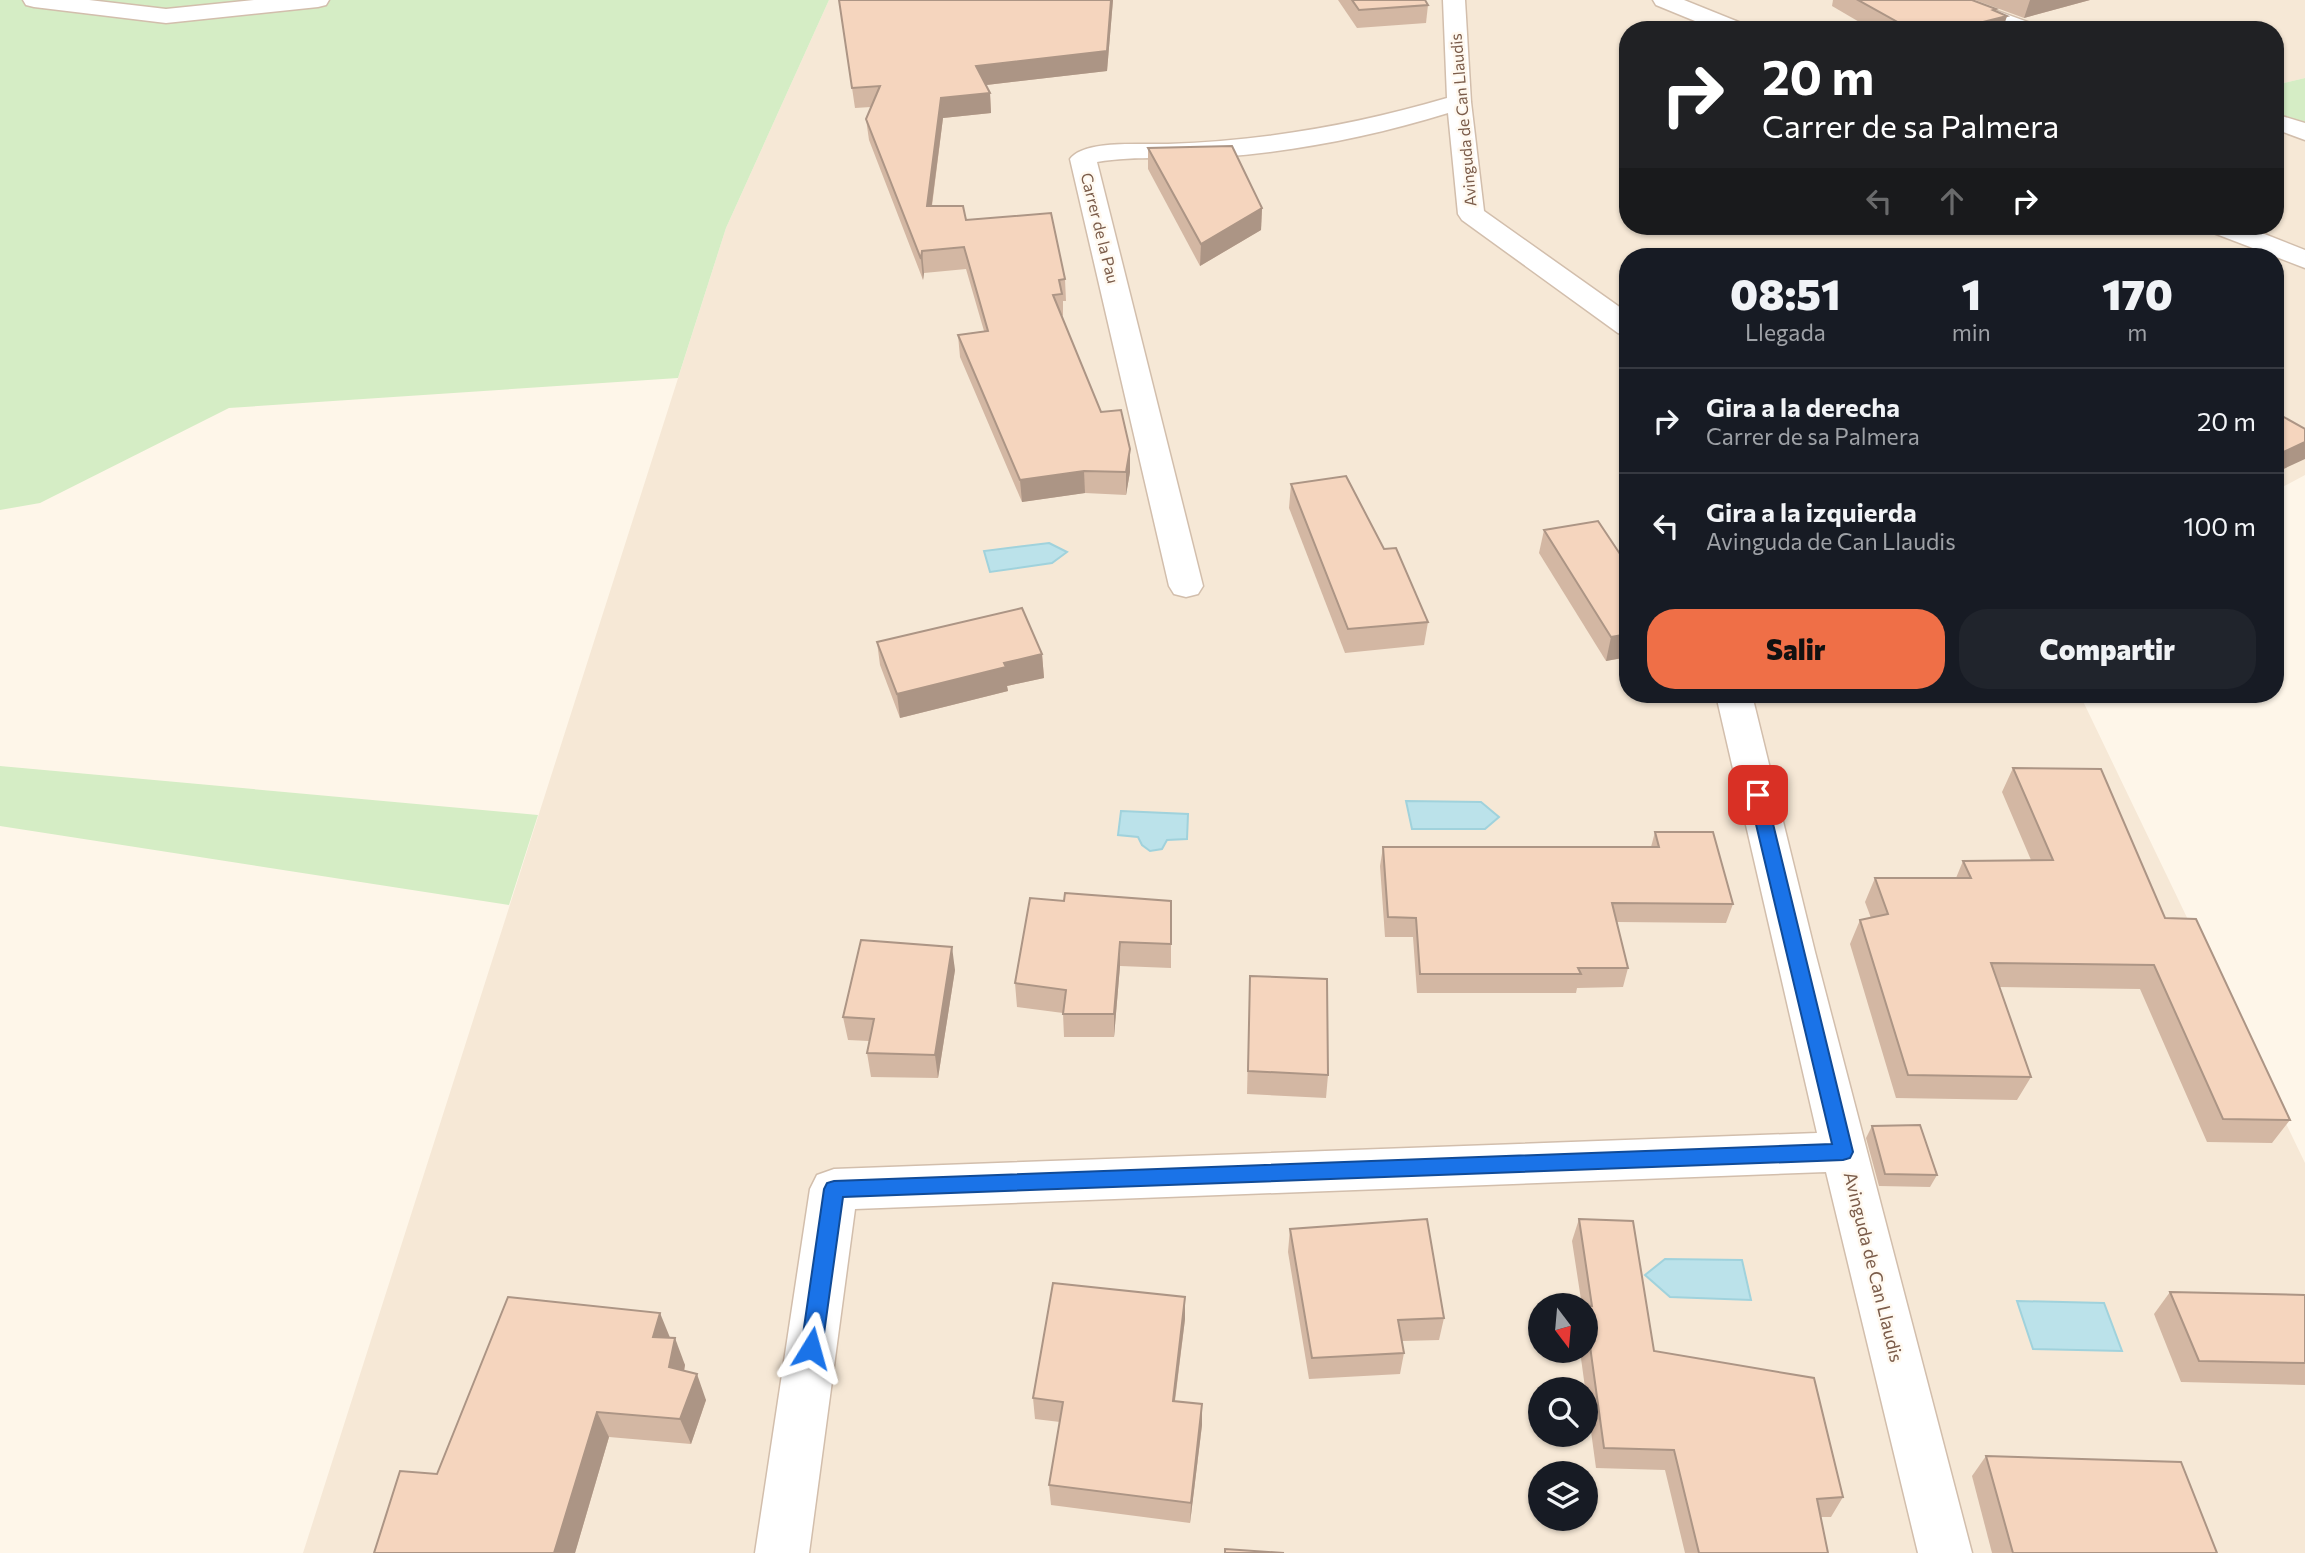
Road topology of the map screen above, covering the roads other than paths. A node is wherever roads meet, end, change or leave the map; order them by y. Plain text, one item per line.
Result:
1 (34, 0) edge
2 (318, 0) edge
3 (1454, 0) edge
4 (1664, 0) edge
5 (1946, 0) edge
6 (1716, 21) edge
7 (2003, 21) edge
8 (1459, 102) junction
9 (2284, 124) edge
10 (2305, 132) edge
11 (2243, 235) edge
12 (2275, 248) edge
13 (2284, 252) edge
14 (2305, 260) edge
15 (1619, 321) edge
16 (1186, 586) dead end
17 (1736, 703) edge
18 (1843, 1152) junction
19 (782, 1553) edge
20 (1945, 1553) edge

1 - 2 street
3 - 8 street, Avinguda de Can Llaudis
4 - 6 street
5 - 7 street
8 - 15 street, Avinguda de Can Llaudis
8 - 16 street, Carrer de la Pau
9 - 10 street
11 - 12 street
13 - 14 street
17 - 18 street, Avinguda de Can Llaudis
18 - 19 street
18 - 20 street, Avinguda de Can Llaudis

